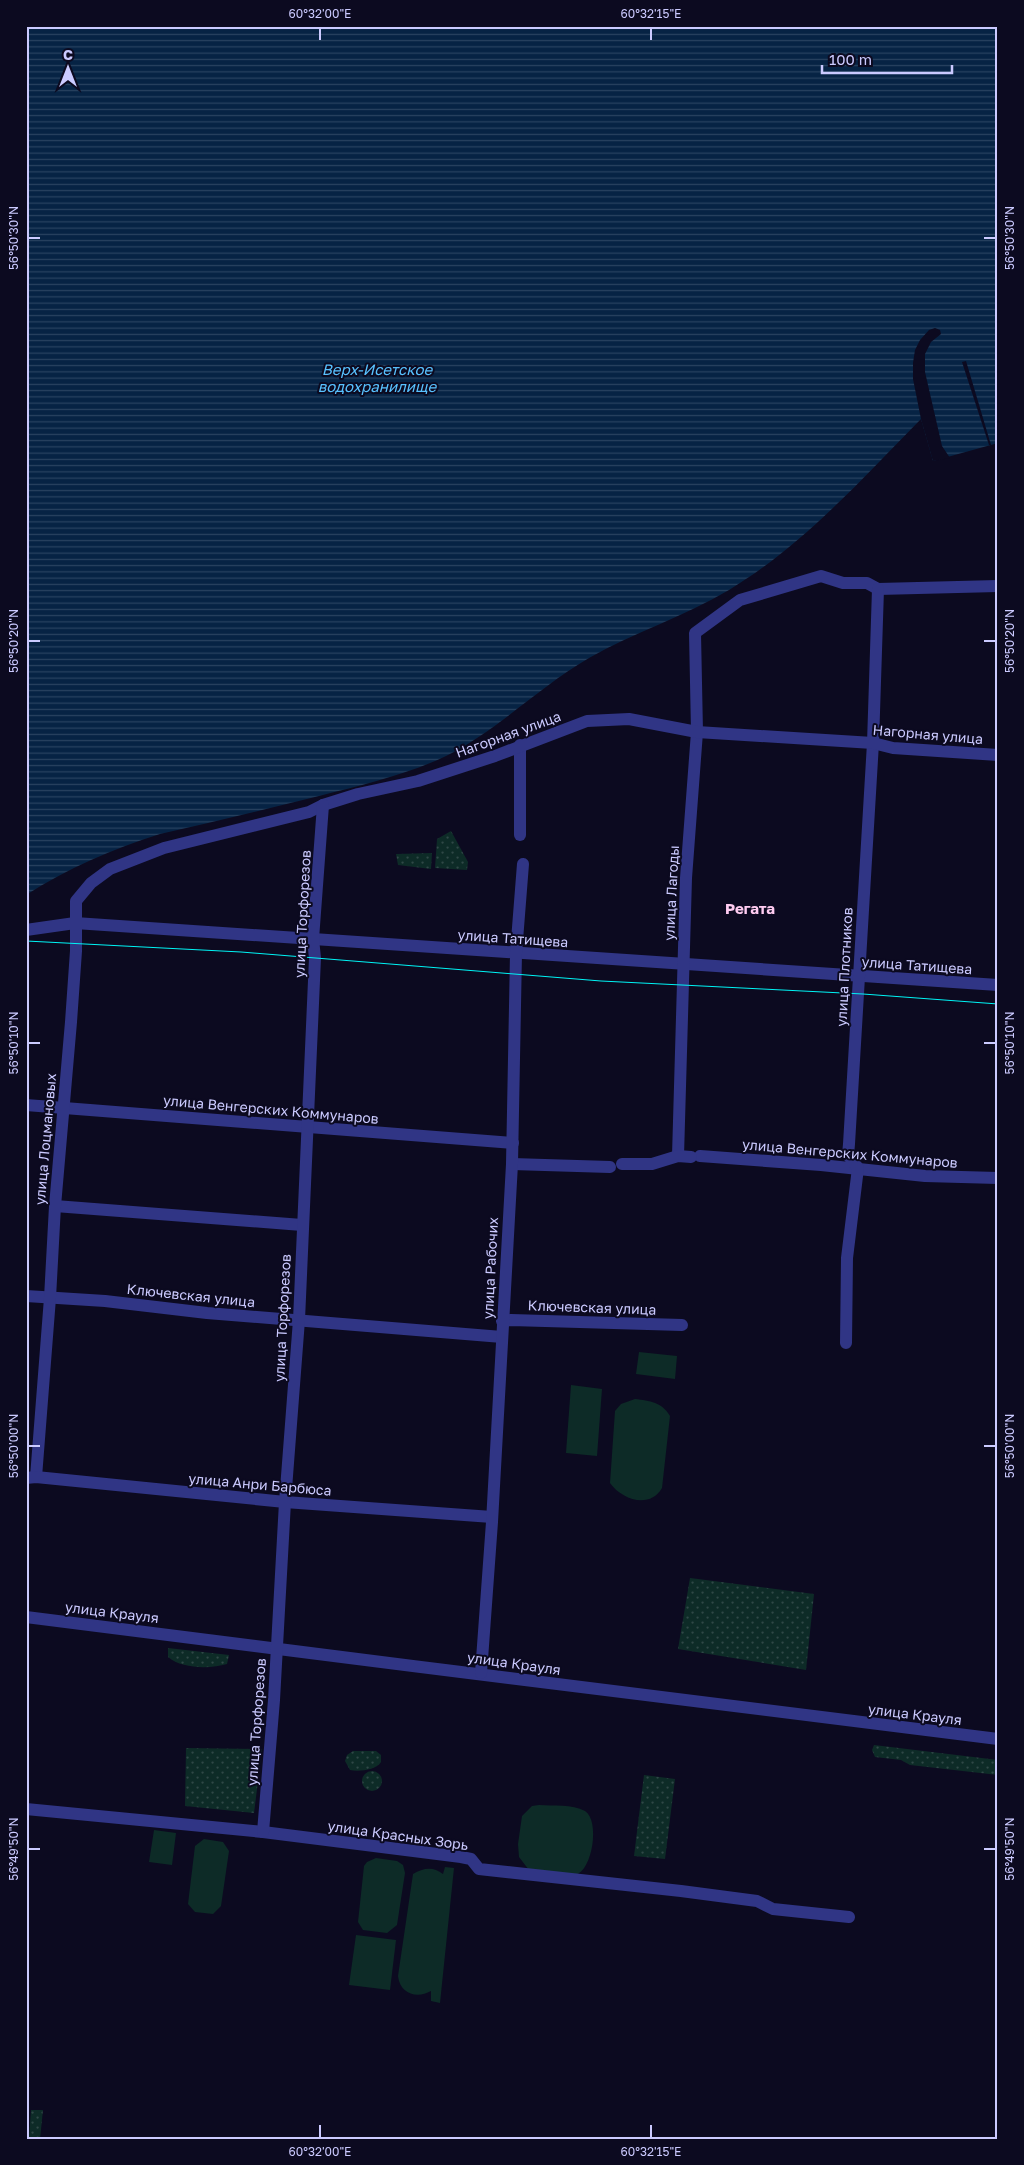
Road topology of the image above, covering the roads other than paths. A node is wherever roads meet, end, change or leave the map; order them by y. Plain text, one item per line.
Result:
1 (998, 586) edge
2 (878, 588) junction
3 (697, 732) junction
4 (873, 743) junction
5 (520, 745) junction
6 (998, 755) edge
7 (323, 805) junction
8 (520, 834) dead end
9 (523, 864) dead end
10 (75, 923) junction
11 (26, 930) edge
12 (313, 939) junction
13 (516, 953) junction
14 (682, 964) junction
15 (858, 976) junction
16 (998, 985) edge
17 (26, 1105) edge
18 (63, 1107) junction
19 (307, 1127) junction
20 (512, 1143) junction
21 (678, 1156) junction
22 (512, 1164) junction
23 (858, 1168) junction
24 (998, 1178) edge
25 (54, 1206) junction
26 (302, 1225) junction
27 (26, 1296) edge
28 (50, 1298) junction
29 (299, 1320) junction
30 (502, 1322) junction
31 (682, 1324) dead end
32 (502, 1338) junction
33 (846, 1343) dead end
34 (31, 1478) edge
35 (285, 1502) junction
36 (492, 1518) junction
37 (26, 1617) edge
38 (276, 1649) junction
39 (480, 1673) junction
40 (998, 1739) edge
41 (26, 1809) edge
42 (263, 1832) junction
43 (849, 1918) dead end

1 - 2 street
2 - 3 street, улица Лагоды
2 - 4 street, улица Плотников
3 - 4 street, Нагорная улица
3 - 5 street, Нагорная улица
3 - 14 street, улица Лагоды
4 - 6 street, Нагорная улица
4 - 15 street, улица Плотников
5 - 7 street, Нагорная улица
5 - 8 street
7 - 10 street, Нагорная улица
7 - 12 street, улица Торфорезов
9 - 13 street, улица Рабочих
10 - 11 street, улица Татищева
10 - 12 street, улица Татищева
10 - 18 street, улица Лоцмановых
12 - 13 street, улица Татищева
12 - 19 street, улица Торфорезов
13 - 14 street, улица Татищева
13 - 20 street, улица Рабочих
14 - 15 street, улица Татищева
14 - 21 street, улица Лагоды
15 - 16 street, улица Татищева
15 - 23 street, улица Плотников
17 - 18 street, улица Венгерских Коммунаров
18 - 19 street, улица Венгерских Коммунаров
18 - 25 street, улица Лоцмановых
19 - 20 street, улица Венгерских Коммунаров
19 - 26 street, улица Торфорезов
20 - 22 street, улица Рабочих
21 - 22 street, улица Венгерских Коммунаров
21 - 23 street, улица Венгерских Коммунаров
22 - 30 street, улица Рабочих
23 - 24 street, улица Венгерских Коммунаров
23 - 33 street
25 - 26 street
25 - 28 street, улица Лоцмановых
26 - 29 street, улица Торфорезов
27 - 28 street, Ключевская улица
28 - 29 street, Ключевская улица
28 - 34 street, улица Лоцмановых
29 - 32 street, Ключевская улица
29 - 35 street, улица Торфорезов
30 - 31 street, Ключевская улица
30 - 32 street, улица Рабочих
32 - 36 street, улица Рабочих
34 - 35 street, улица Анри Барбюса
35 - 36 street, улица Анри Барбюса
35 - 38 street, улица Торфорезов
36 - 39 street, улица Рабочих
37 - 38 street, улица Крауля
38 - 39 street, улица Крауля
38 - 42 street, улица Торфорезов
39 - 40 street, улица Крауля
41 - 42 street, улица Красных Зорь
42 - 43 street, улица Красных Зорь

